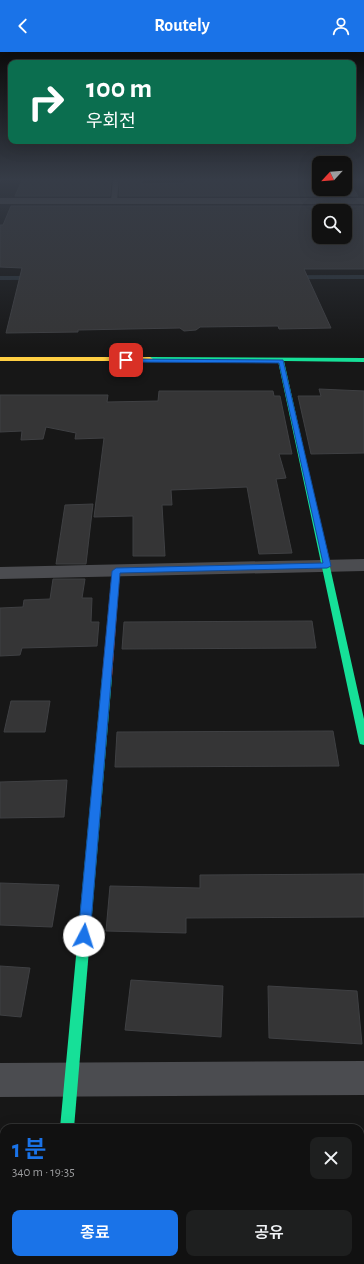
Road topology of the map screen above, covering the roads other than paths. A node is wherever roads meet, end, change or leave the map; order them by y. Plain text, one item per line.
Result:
1 (0, 360) edge
2 (364, 360) edge
3 (281, 361) junction
4 (364, 565) edge
5 (327, 566) junction
6 (116, 571) junction
7 (0, 573) edge
8 (364, 741) edge
9 (364, 1078) edge
10 (71, 1079) junction
11 (0, 1080) edge
12 (67, 1124) edge

1 - 3 street
2 - 3 street
3 - 5 street
4 - 5 street
5 - 6 street
5 - 8 street
6 - 7 street
6 - 10 street
9 - 10 street
10 - 11 street
10 - 12 street

